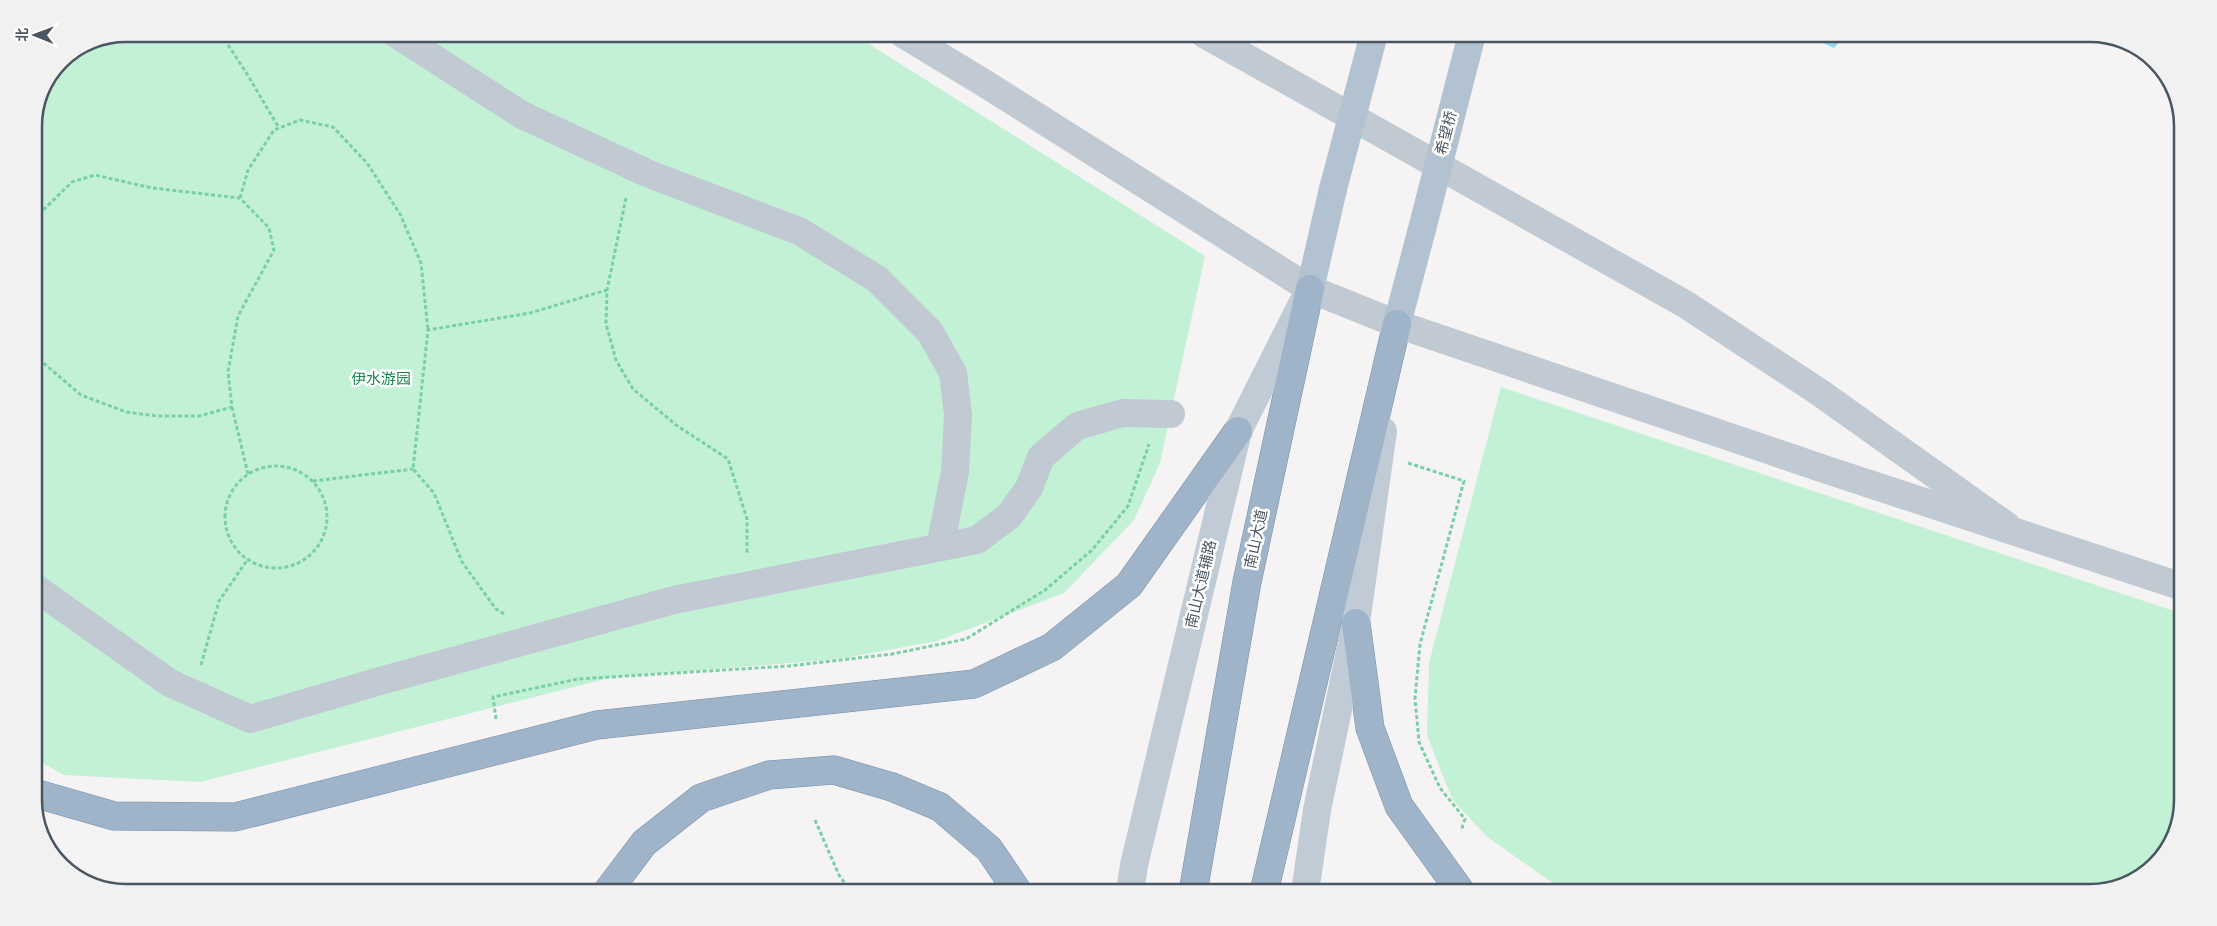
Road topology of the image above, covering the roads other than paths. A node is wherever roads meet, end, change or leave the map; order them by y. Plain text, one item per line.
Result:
1 (409, 42) edge
2 (916, 42) edge
3 (1218, 42) edge
4 (1372, 42) edge
5 (1470, 42) edge
6 (1310, 289) junction
7 (1397, 324) junction
8 (1171, 414) dead end
9 (1238, 431) junction
10 (2010, 528) junction
11 (940, 547) junction
12 (2174, 584) edge
13 (43, 592) edge
14 (1356, 623) junction
15 (43, 796) edge
16 (613, 884) edge
17 (1013, 884) edge
18 (1131, 884) edge
19 (1194, 884) edge
20 (1266, 884) edge
21 (1306, 884) edge
22 (1455, 884) edge

1 - 11 street
2 - 6 street
3 - 10 street
4 - 6 main road, 南山大道, bridge
5 - 7 main road, 希望桥, bridge
6 - 7 street
6 - 9 main road, 南山大道辅路
6 - 19 highway, 南山大道
7 - 10 street
7 - 14 main road
7 - 20 highway
8 - 11 street
9 - 15 highway
9 - 18 main road, 南山大道辅路
10 - 12 street
11 - 13 street
14 - 21 main road
14 - 22 highway
16 - 17 highway

